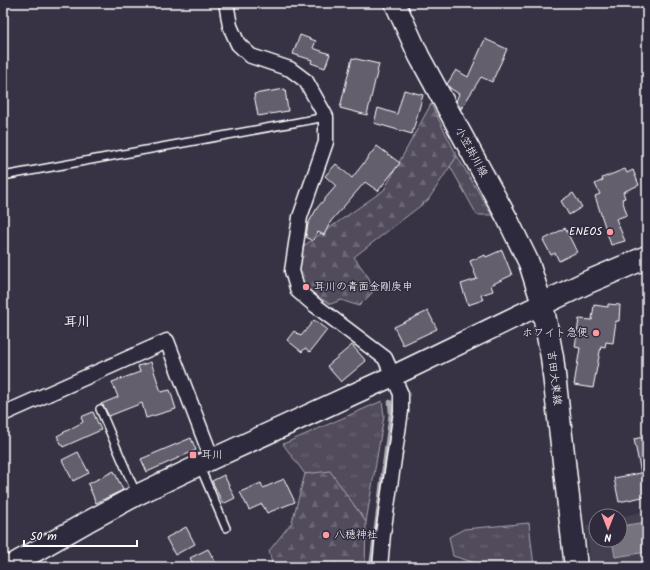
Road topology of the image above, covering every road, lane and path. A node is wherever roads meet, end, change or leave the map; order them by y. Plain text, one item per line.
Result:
1 (228, 3) edge
2 (395, 3) edge
3 (326, 117) junction
4 (3, 176) edge
5 (647, 257) edge
6 (542, 304) junction
7 (393, 376) junction
8 (100, 409) dead end
9 (3, 414) edge
10 (206, 462) junction
11 (137, 496) junction
12 (226, 528) dead end
13 (8, 567) edge
14 (380, 567) edge
15 (576, 567) edge

1 - 3 street
2 - 6 street, 小笠掛川線
3 - 4 lane
3 - 7 street
5 - 6 main road
6 - 7 street
6 - 15 main road, 吉田大東線
7 - 10 street
7 - 14 street
8 - 11 lane
9 - 10 street
10 - 11 street
10 - 12 lane
11 - 13 street

